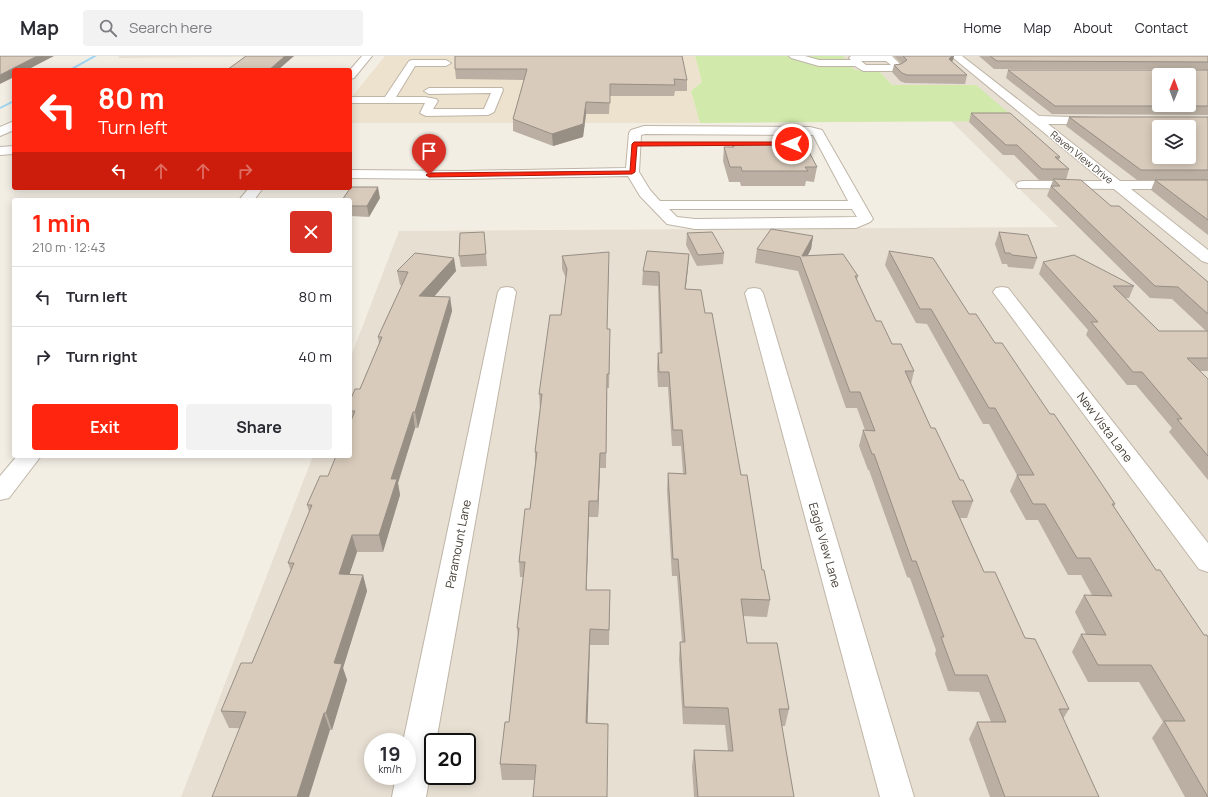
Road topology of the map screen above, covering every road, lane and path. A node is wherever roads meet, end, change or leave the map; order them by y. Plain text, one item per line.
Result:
1 (367, 56) edge
2 (794, 56) edge
3 (956, 56) edge
4 (449, 60) edge
5 (858, 63) dead end
6 (977, 73) junction
7 (993, 73) dead end
8 (352, 74) edge
9 (427, 96) junction
10 (352, 100) edge
11 (388, 100) junction
12 (1037, 120) junction
13 (1107, 120) edge
14 (12, 126) edge
15 (0, 132) edge
16 (634, 144) junction
17 (650, 144) dead end
18 (808, 144) dead end
19 (824, 144) junction
20 (0, 150) edge
21 (12, 150) edge
22 (632, 172) junction
23 (352, 174) edge
24 (1023, 185) dead end
25 (1118, 185) junction
26 (1208, 185) edge
27 (254, 190) edge
28 (248, 198) edge
29 (1208, 258) edge
30 (507, 292) dead end
31 (1002, 292) dead end
32 (754, 293) dead end
33 (28, 458) edge
34 (0, 492) edge
35 (1208, 562) edge
36 (409, 797) edge
37 (897, 797) edge

1 - 8 street
2 - 5 street
3 - 6 street, Raven View Drive
4 - 9 street
4 - 11 street
6 - 7 street
6 - 12 street, Raven View Drive
9 - 9 street
9 - 11 street
10 - 11 street
12 - 13 street
12 - 25 street, Raven View Drive
14 - 15 street
16 - 17 street
16 - 19 street
16 - 22 street
18 - 19 street
19 - 22 street
20 - 21 street
22 - 23 street
24 - 25 street
25 - 26 street
25 - 29 street, Raven View Drive
27 - 28 street
30 - 36 street, Paramount Lane
31 - 35 street, New Vista Lane
32 - 37 street, Eagle View Lane
33 - 34 street

